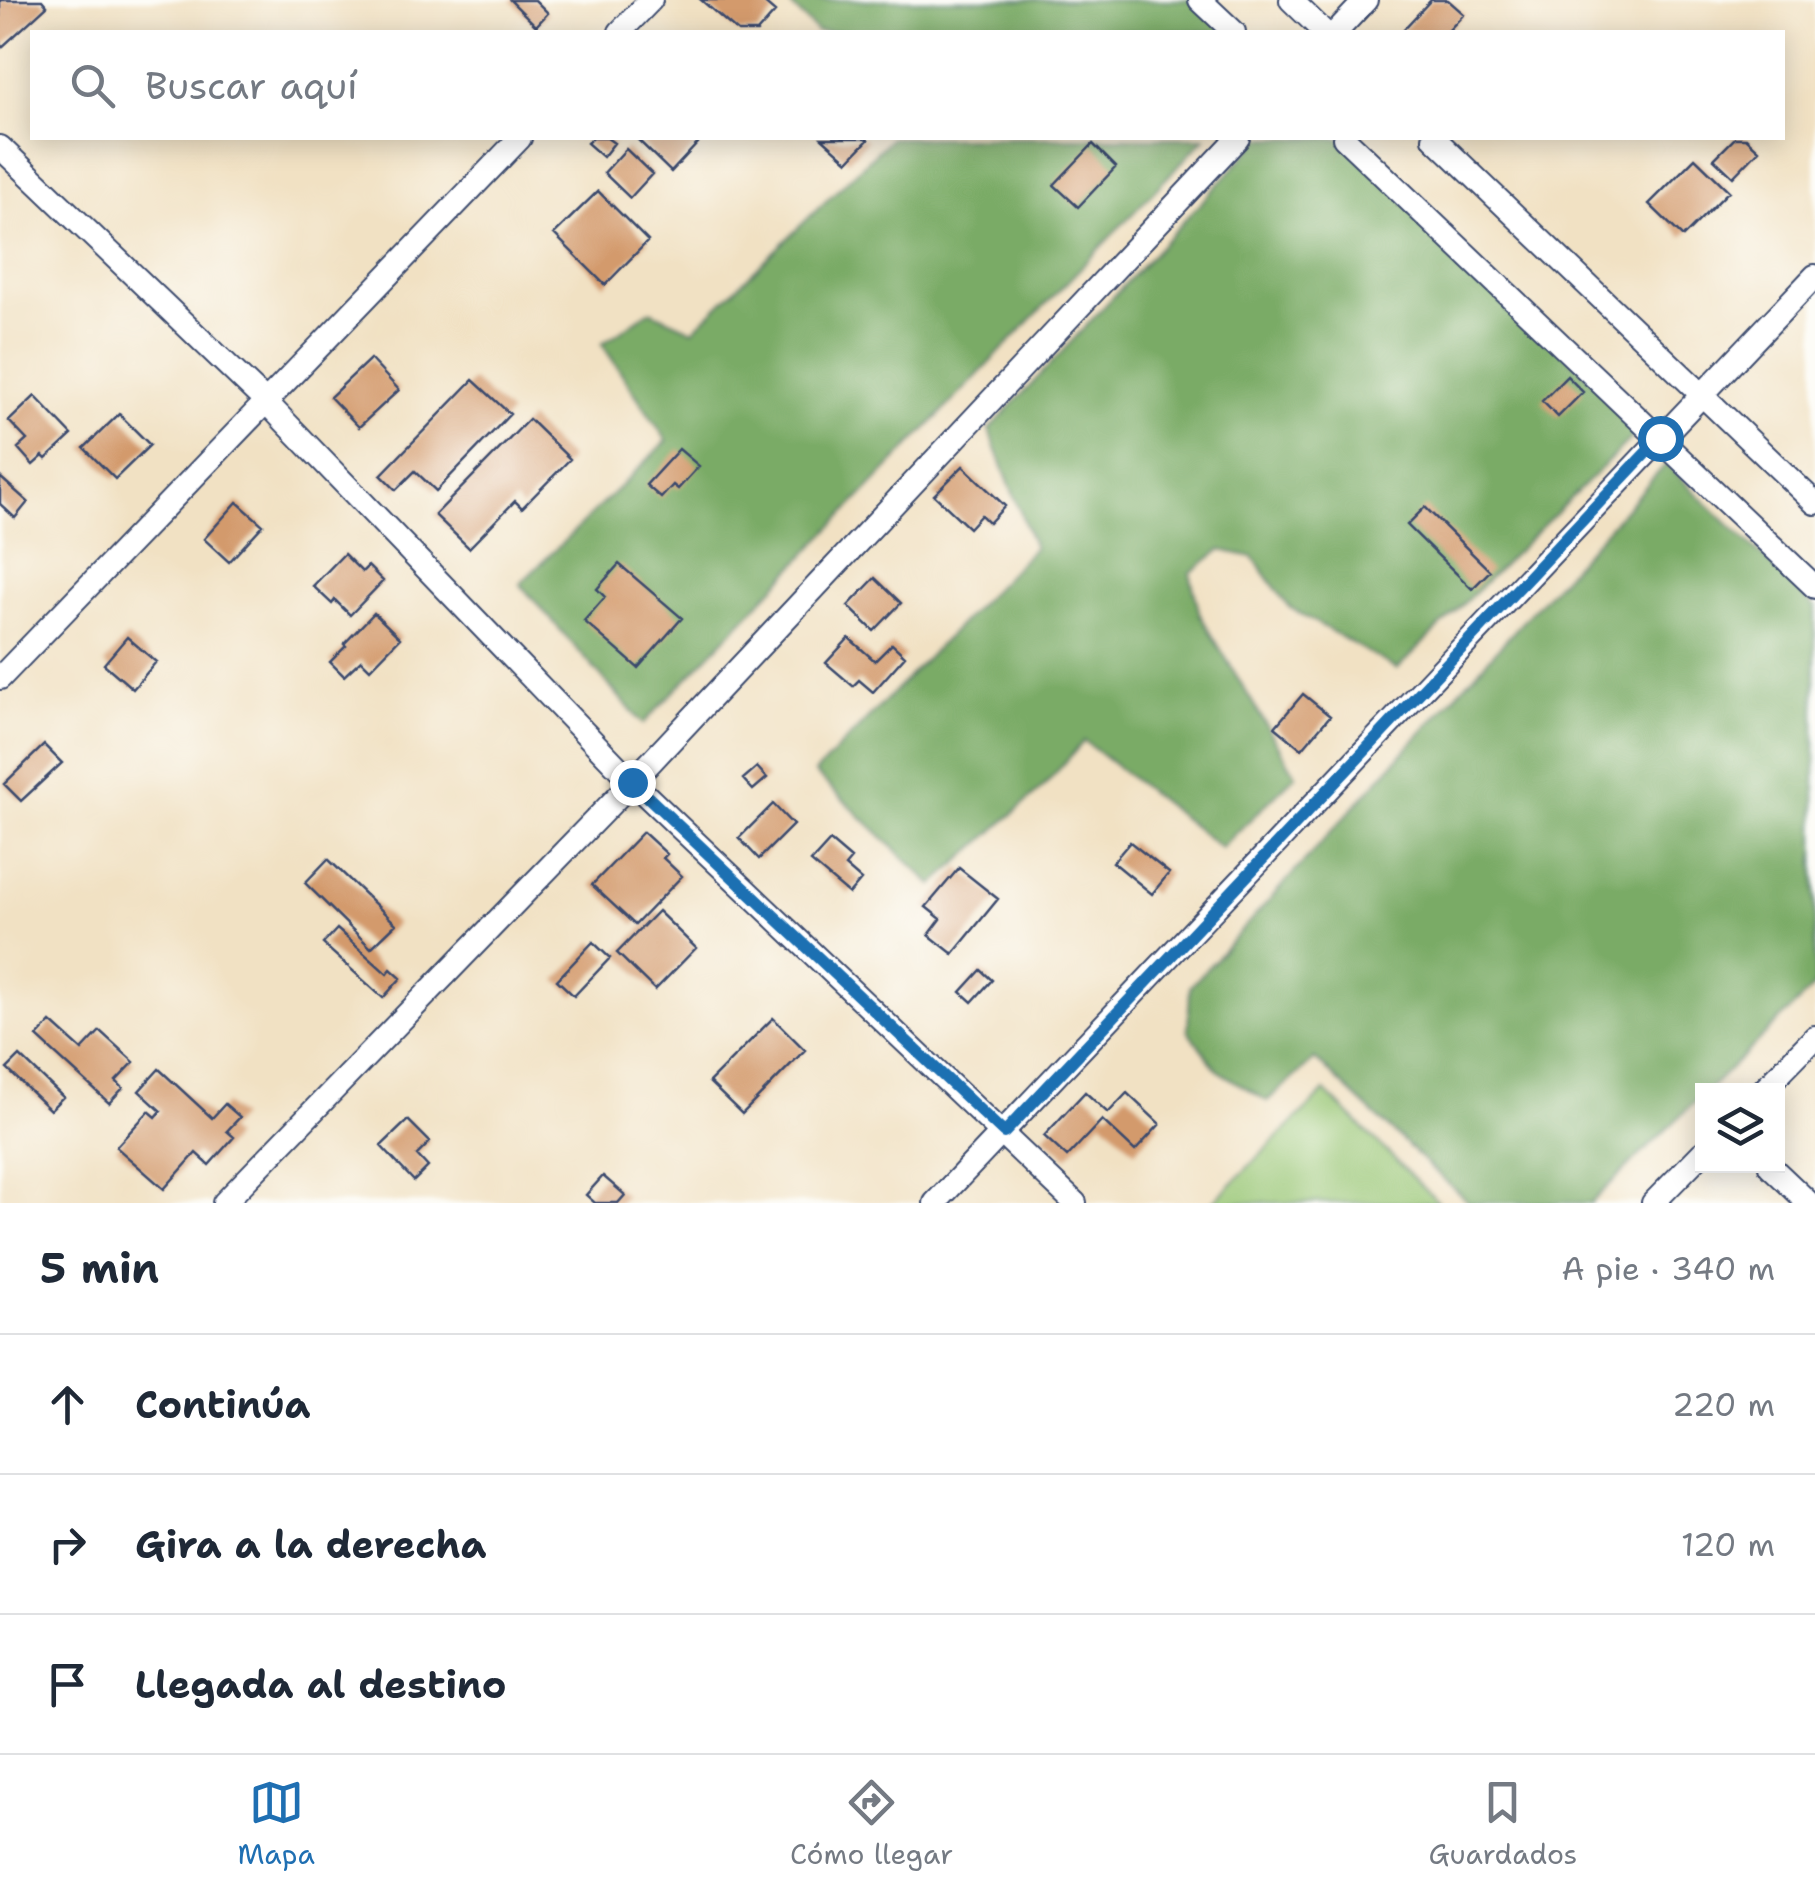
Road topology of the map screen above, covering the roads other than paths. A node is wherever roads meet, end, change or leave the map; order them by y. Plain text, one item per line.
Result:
1 (651, 0) edge
2 (1200, 0) edge
3 (1291, 0) edge
4 (1366, 0) edge
5 (622, 30) edge
6 (1232, 30) edge
7 (1322, 30) edge
8 (1338, 30) edge
9 (518, 140) edge
10 (1236, 140) edge
11 (1346, 140) edge
12 (1436, 140) edge
13 (0, 147) edge
14 (1815, 276) edge
15 (1701, 394) junction
16 (266, 403) junction
17 (1660, 438) junction
18 (1815, 503) edge
19 (1815, 587) edge
20 (0, 678) edge
21 (632, 782) junction
22 (1815, 1037) edge
23 (1771, 1083) edge
24 (1004, 1133) junction
25 (1695, 1160) edge
26 (1777, 1173) edge
27 (224, 1203) edge
28 (935, 1203) edge
29 (1076, 1203) edge
30 (1653, 1203) edge
31 (1809, 1203) edge

1 - 5 street
2 - 6 street
3 - 7 street
4 - 8 street
9 - 16 street
10 - 21 street
11 - 17 street
12 - 15 street
13 - 16 street
14 - 15 street
15 - 17 street
15 - 18 street
16 - 20 street
16 - 21 street
17 - 19 street
17 - 24 street
21 - 24 street
21 - 27 street
22 - 23 street
24 - 28 street
24 - 29 street
25 - 30 street
26 - 31 street

